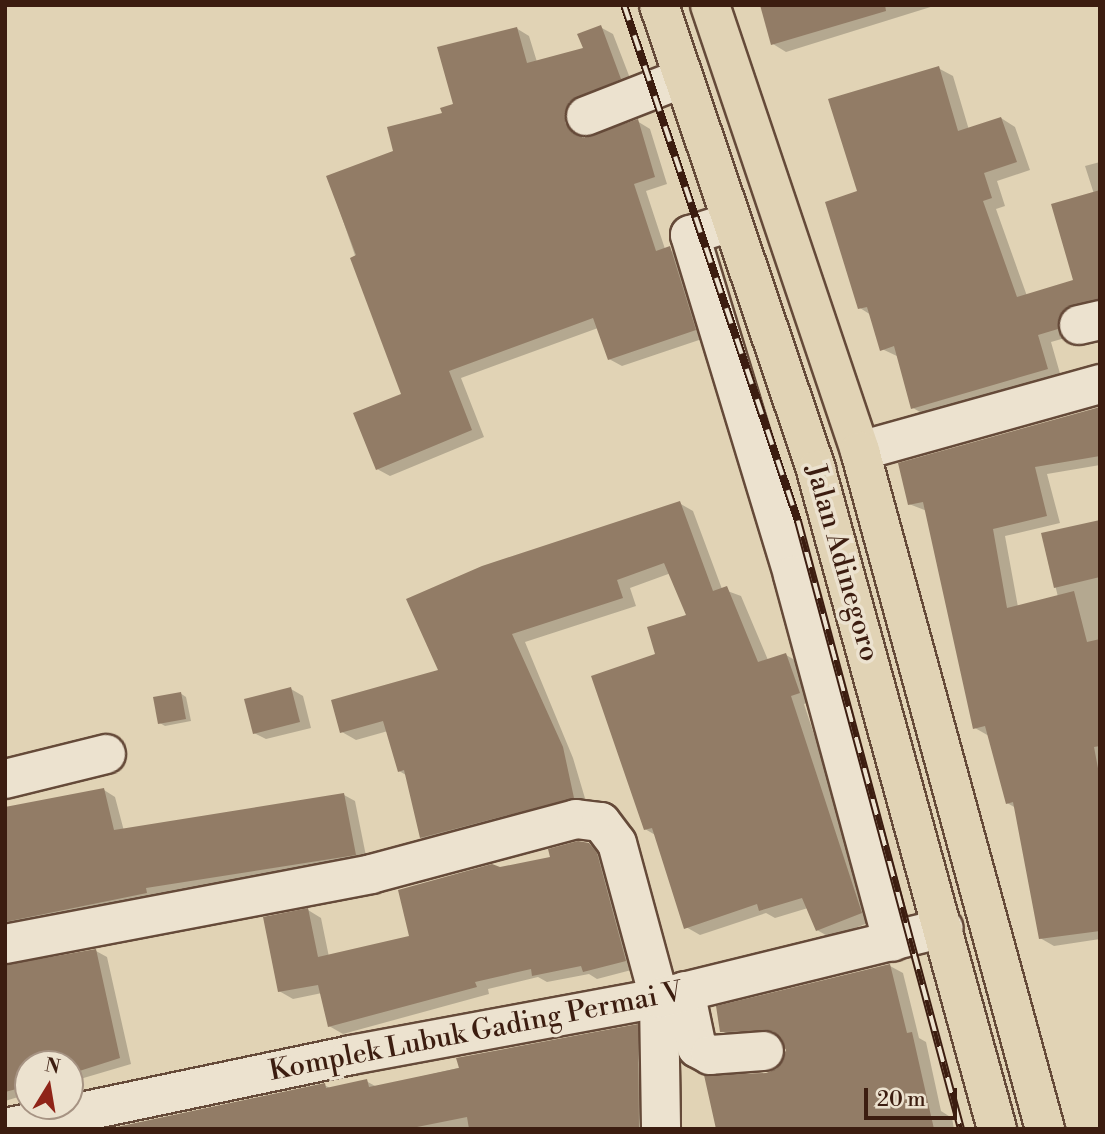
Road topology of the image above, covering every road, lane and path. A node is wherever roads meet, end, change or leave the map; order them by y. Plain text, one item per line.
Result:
1 (659, 5) edge
2 (710, 5) edge
3 (683, 78) junction
4 (586, 116) dead end
5 (731, 222) junction
6 (818, 320) junction
7 (771, 335) junction
8 (1100, 384) edge
9 (860, 451) junction
10 (106, 754) dead end
11 (5, 779) edge
12 (944, 928) junction
13 (893, 942) junction
14 (5, 944) edge
15 (672, 995) junction
16 (764, 1051) dead end
17 (5, 1128) edge
18 (661, 1129) edge
19 (997, 1129) edge
20 (1045, 1129) edge

1 - 3 highway, Jalan Adinegoro
2 - 6 highway, Jalan Adinegoro
3 - 4 street
3 - 5 highway, Jalan Adinegoro
5 - 7 highway, Jalan Adinegoro
5 - 13 street
6 - 7 highway
6 - 9 highway, Jalan Adinegoro
7 - 12 highway, Jalan Adinegoro
8 - 9 street
9 - 20 highway, Jalan Adinegoro
10 - 11 street
12 - 13 street, Komplek Lubuk Gading Permai V
12 - 19 highway, Jalan Adinegoro
13 - 15 street, Komplek Lubuk Gading Permai V
14 - 15 street
15 - 16 street
15 - 17 street, Komplek Lubuk Gading Permai V
15 - 18 street

